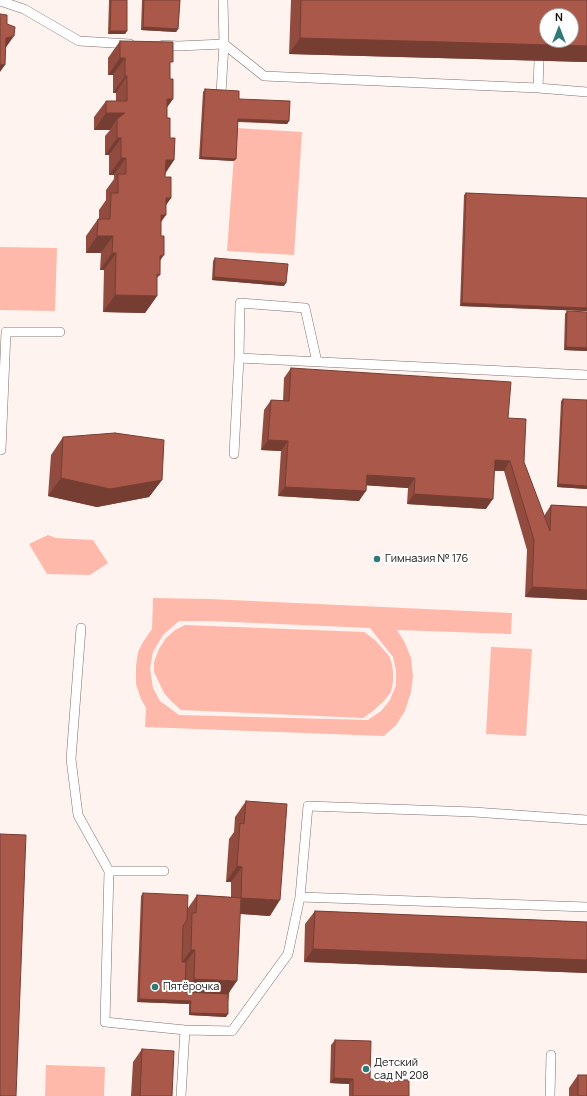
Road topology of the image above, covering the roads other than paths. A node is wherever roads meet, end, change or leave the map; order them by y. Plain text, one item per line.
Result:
1 (223, 0) edge
2 (0, 1) edge
3 (140, 44) edge
4 (224, 44) junction
5 (155, 45) edge
6 (539, 61) edge
7 (538, 88) junction
8 (587, 92) edge
9 (221, 93) edge
10 (60, 332) dead end
11 (239, 358) junction
12 (317, 362) junction
13 (587, 375) edge
14 (0, 450) edge
15 (234, 454) dead end
16 (81, 628) dead end
17 (587, 820) edge
18 (109, 871) junction
19 (164, 871) dead end
20 (300, 896) junction
21 (587, 907) edge
22 (185, 1030) junction
23 (551, 1055) dead end
24 (181, 1096) edge
25 (550, 1096) edge

1 - 4 lane
2 - 3 lane
4 - 5 lane
4 - 7 lane
4 - 9 lane
6 - 7 lane
7 - 8 lane
10 - 14 lane
11 - 12 lane
11 - 12 lane
11 - 15 lane
12 - 13 lane
16 - 18 lane
17 - 20 lane
18 - 19 lane
18 - 22 lane
20 - 21 lane
20 - 22 lane
22 - 24 lane
23 - 25 lane

